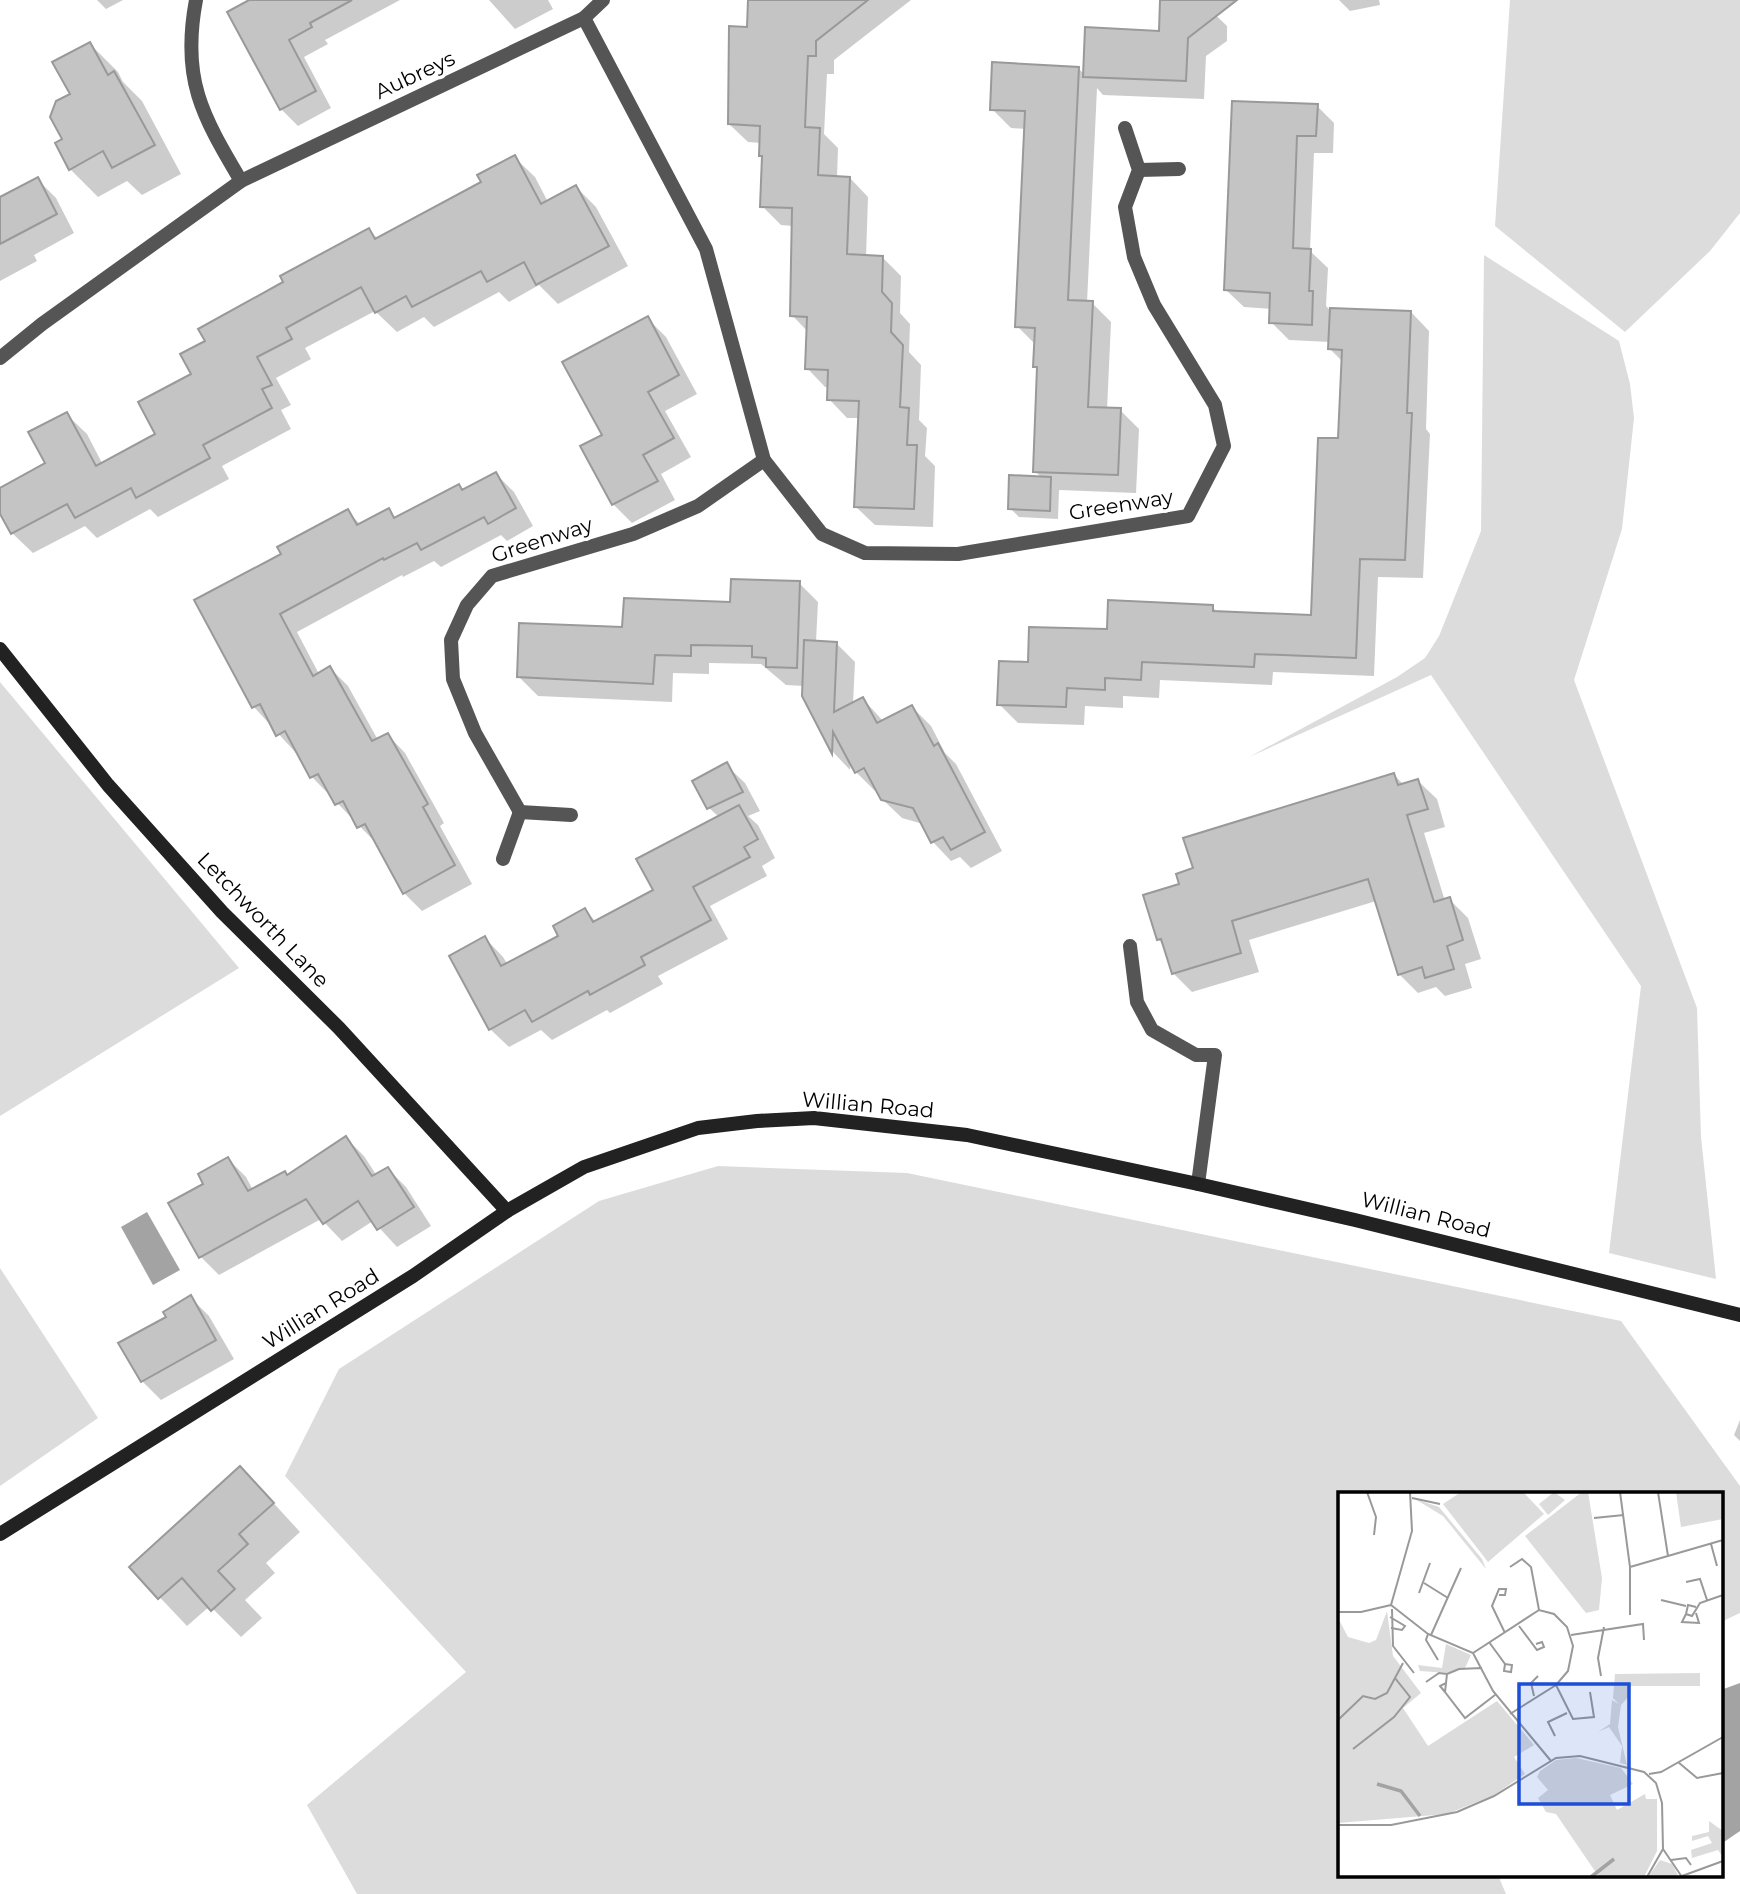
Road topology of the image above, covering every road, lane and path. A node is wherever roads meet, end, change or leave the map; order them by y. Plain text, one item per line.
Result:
1 (196, 0) edge
2 (603, 0) edge
3 (583, 19) junction
4 (1125, 128) dead end
5 (1179, 169) dead end
6 (1139, 170) junction
7 (241, 181) junction
8 (0, 358) edge
9 (764, 460) junction
10 (0, 649) edge
11 (520, 812) junction
12 (571, 815) dead end
13 (503, 859) dead end
14 (1130, 946) dead end
15 (1198, 1184) junction
16 (507, 1211) junction
17 (1740, 1315) edge
18 (0, 1534) edge

1 - 7 street
2 - 3 street, Aubreys
3 - 7 street, Aubreys
3 - 9 street, Greenway
4 - 6 street
5 - 6 street
6 - 9 street, Greenway
7 - 8 street, Aubreys
9 - 11 street, Greenway
10 - 16 street, Letchworth Lane
11 - 12 street
11 - 13 street
14 - 15 street
15 - 16 street, Willian Road
15 - 17 street, Willian Road
16 - 18 street, Willian Road

